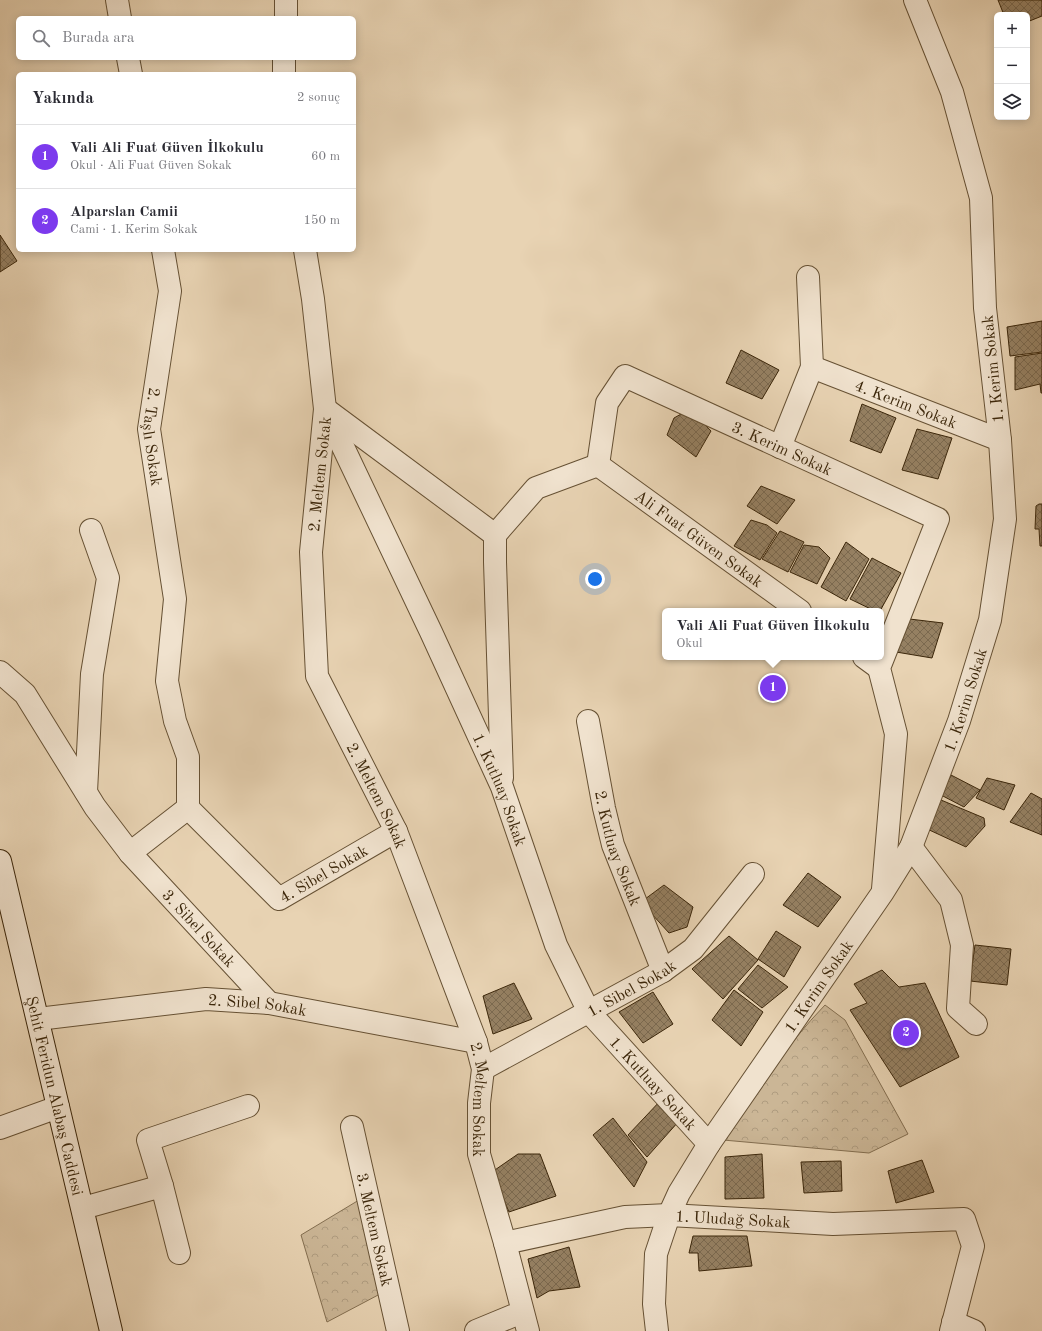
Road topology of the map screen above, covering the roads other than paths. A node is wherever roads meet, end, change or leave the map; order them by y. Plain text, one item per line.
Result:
1 (116, 0) edge
2 (286, 0) edge
3 (915, 0) edge
4 (120, 16) edge
5 (286, 16) edge
6 (128, 60) edge
7 (284, 60) edge
8 (131, 72) edge
9 (284, 72) edge
10 (163, 252) edge
11 (305, 252) edge
12 (808, 277) dead end
13 (812, 367) junction
14 (325, 409) junction
15 (1000, 440) junction
16 (780, 447) junction
17 (598, 465) junction
18 (91, 530) dead end
19 (495, 535) junction
20 (796, 608) edge
21 (884, 636) edge
22 (872, 662) edge
23 (0, 672) edge
24 (588, 721) dead end
25 (502, 787) junction
26 (86, 792) junction
27 (188, 808) junction
28 (396, 831) junction
29 (912, 847) junction
30 (130, 853) junction
31 (0, 861) edge
32 (753, 874) dead end
33 (883, 892) junction
34 (663, 971) junction
35 (269, 1003) junction
36 (589, 1012) junction
37 (38, 1018) junction
38 (976, 1024) dead end
39 (476, 1042) junction
40 (483, 1069) junction
41 (248, 1106) dead end
42 (58, 1107) junction
43 (352, 1127) dead end
44 (0, 1128) edge
45 (709, 1144) junction
46 (162, 1186) junction
47 (83, 1208) junction
48 (669, 1215) junction
49 (505, 1243) junction
50 (179, 1253) dead end
51 (525, 1321) edge
52 (952, 1326) edge
53 (111, 1331) edge
54 (398, 1331) edge
55 (476, 1331) edge
56 (657, 1331) edge
57 (974, 1331) edge

1 - 4 street
2 - 5 street
3 - 15 street, 1. Kerim Sokak
6 - 8 street
7 - 9 street
10 - 27 street, 2. Taşlı Sokak
11 - 14 street, 2. Meltem Sokak
12 - 13 street
13 - 15 street, 4. Kerim Sokak
13 - 16 street
14 - 19 street
14 - 25 street, 1. Kutluay Sokak
14 - 28 street, 2. Meltem Sokak
15 - 29 street, 1. Kerim Sokak
16 - 17 street, 3. Kerim Sokak
16 - 21 street, 3. Kerim Sokak
17 - 19 street
17 - 20 street, Ali Fuat Güven Sokak
18 - 26 street
19 - 25 street
22 - 33 street
23 - 26 street, 3. Sibel Sokak
24 - 34 street, 2. Kutluay Sokak
25 - 36 street, 1. Kutluay Sokak
26 - 30 street, 3. Sibel Sokak
27 - 28 street, 4. Sibel Sokak
27 - 30 street
28 - 39 street, 2. Meltem Sokak
29 - 33 street, 1. Kerim Sokak
29 - 38 street
30 - 35 street, 3. Sibel Sokak
31 - 37 street, Şehit Feridun Alabaş Caddesi
32 - 34 street, 1. Sibel Sokak
33 - 45 street, 1. Kerim Sokak
34 - 36 street, 1. Sibel Sokak
35 - 37 street, 2. Sibel Sokak
35 - 39 street, 2. Sibel Sokak
36 - 40 street, 1. Sibel Sokak
36 - 45 street, 1. Kutluay Sokak
37 - 42 street, Şehit Feridun Alabaş Caddesi
39 - 40 street, 2. Meltem Sokak
40 - 49 street, 2. Meltem Sokak
41 - 46 street
42 - 44 street
42 - 47 street, Şehit Feridun Alabaş Caddesi
43 - 54 street, 3. Meltem Sokak
45 - 48 street, 1. Kerim Sokak
46 - 47 street
46 - 50 street
47 - 53 street, Şehit Feridun Alabaş Caddesi
48 - 49 street, 1. Uludağ Sokak
48 - 52 street, 1. Uludağ Sokak
48 - 56 street, 1. Kerim Sokak
49 - 51 street, 2. Meltem Sokak
51 - 55 street
52 - 57 street

